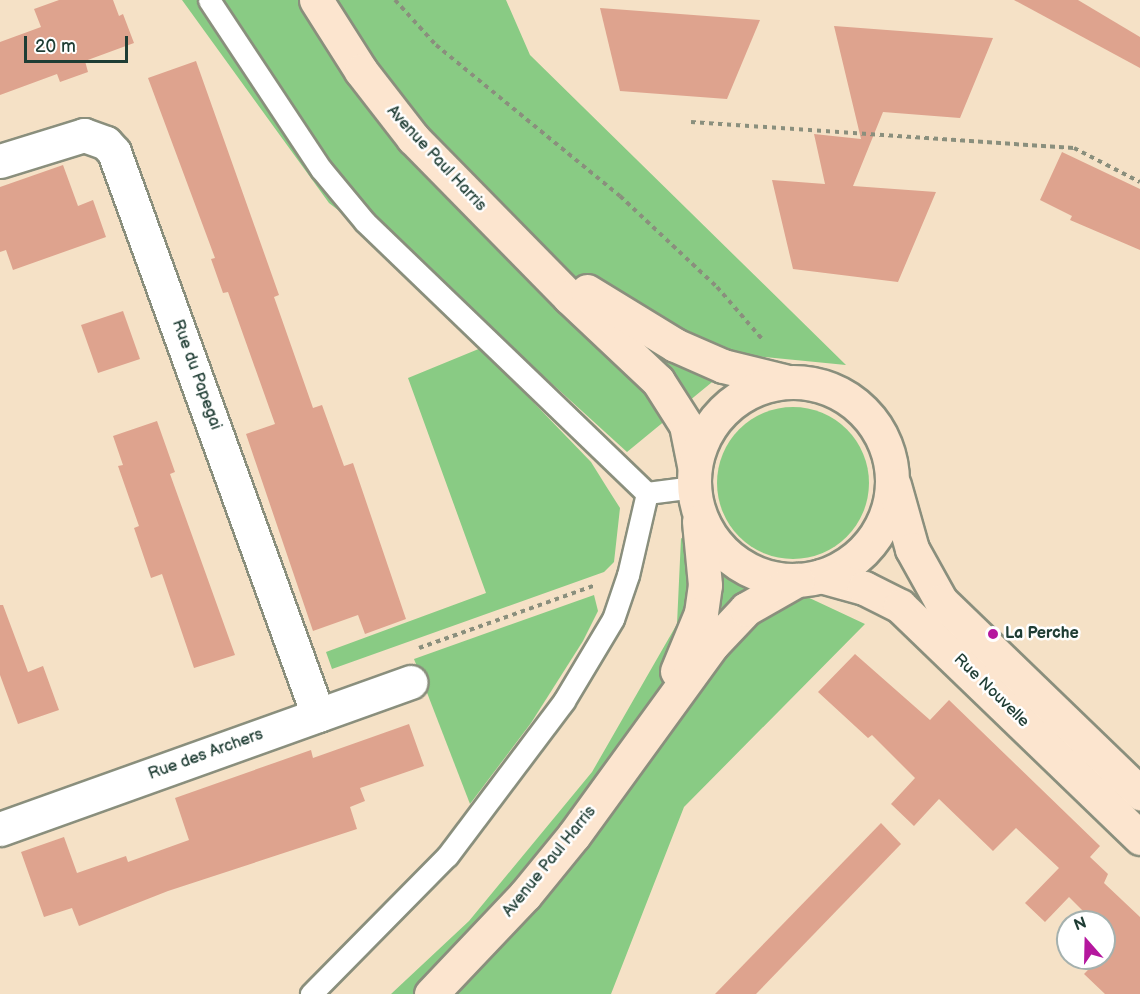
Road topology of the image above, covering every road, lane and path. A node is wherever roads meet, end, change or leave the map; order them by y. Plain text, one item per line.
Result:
1 (209, 0) edge
2 (316, 0) edge
3 (395, 0) edge
4 (691, 122) dead end
5 (0, 161) edge
6 (1140, 182) edge
7 (526, 250) junction
8 (789, 382) junction
9 (892, 475) junction
10 (695, 487) junction
11 (647, 493) junction
12 (809, 578) junction
13 (411, 682) dead end
14 (318, 715) junction
15 (655, 719) junction
16 (1140, 793) edge
17 (1, 826) edge
18 (1140, 838) edge
19 (311, 994) edge
20 (431, 994) edge

1 - 11 lane
2 - 7 main road, Avenue Paul Harris
3 - 8 path
4 - 6 path
5 - 14 street, Rue du Papegai
7 - 8 main road, Avenue Paul Harris
7 - 10 main road, Avenue Paul Harris
8 - 9 main road
8 - 10 main road
9 - 12 main road
9 - 16 main road, Rue Nouvelle
10 - 11 lane
10 - 12 main road
10 - 15 main road, Avenue Paul Harris
11 - 19 lane
12 - 15 main road, Avenue Paul Harris
12 - 18 main road, Rue Nouvelle
13 - 14 street, Rue des Archers
14 - 17 street, Rue des Archers
15 - 20 main road, Avenue Paul Harris

